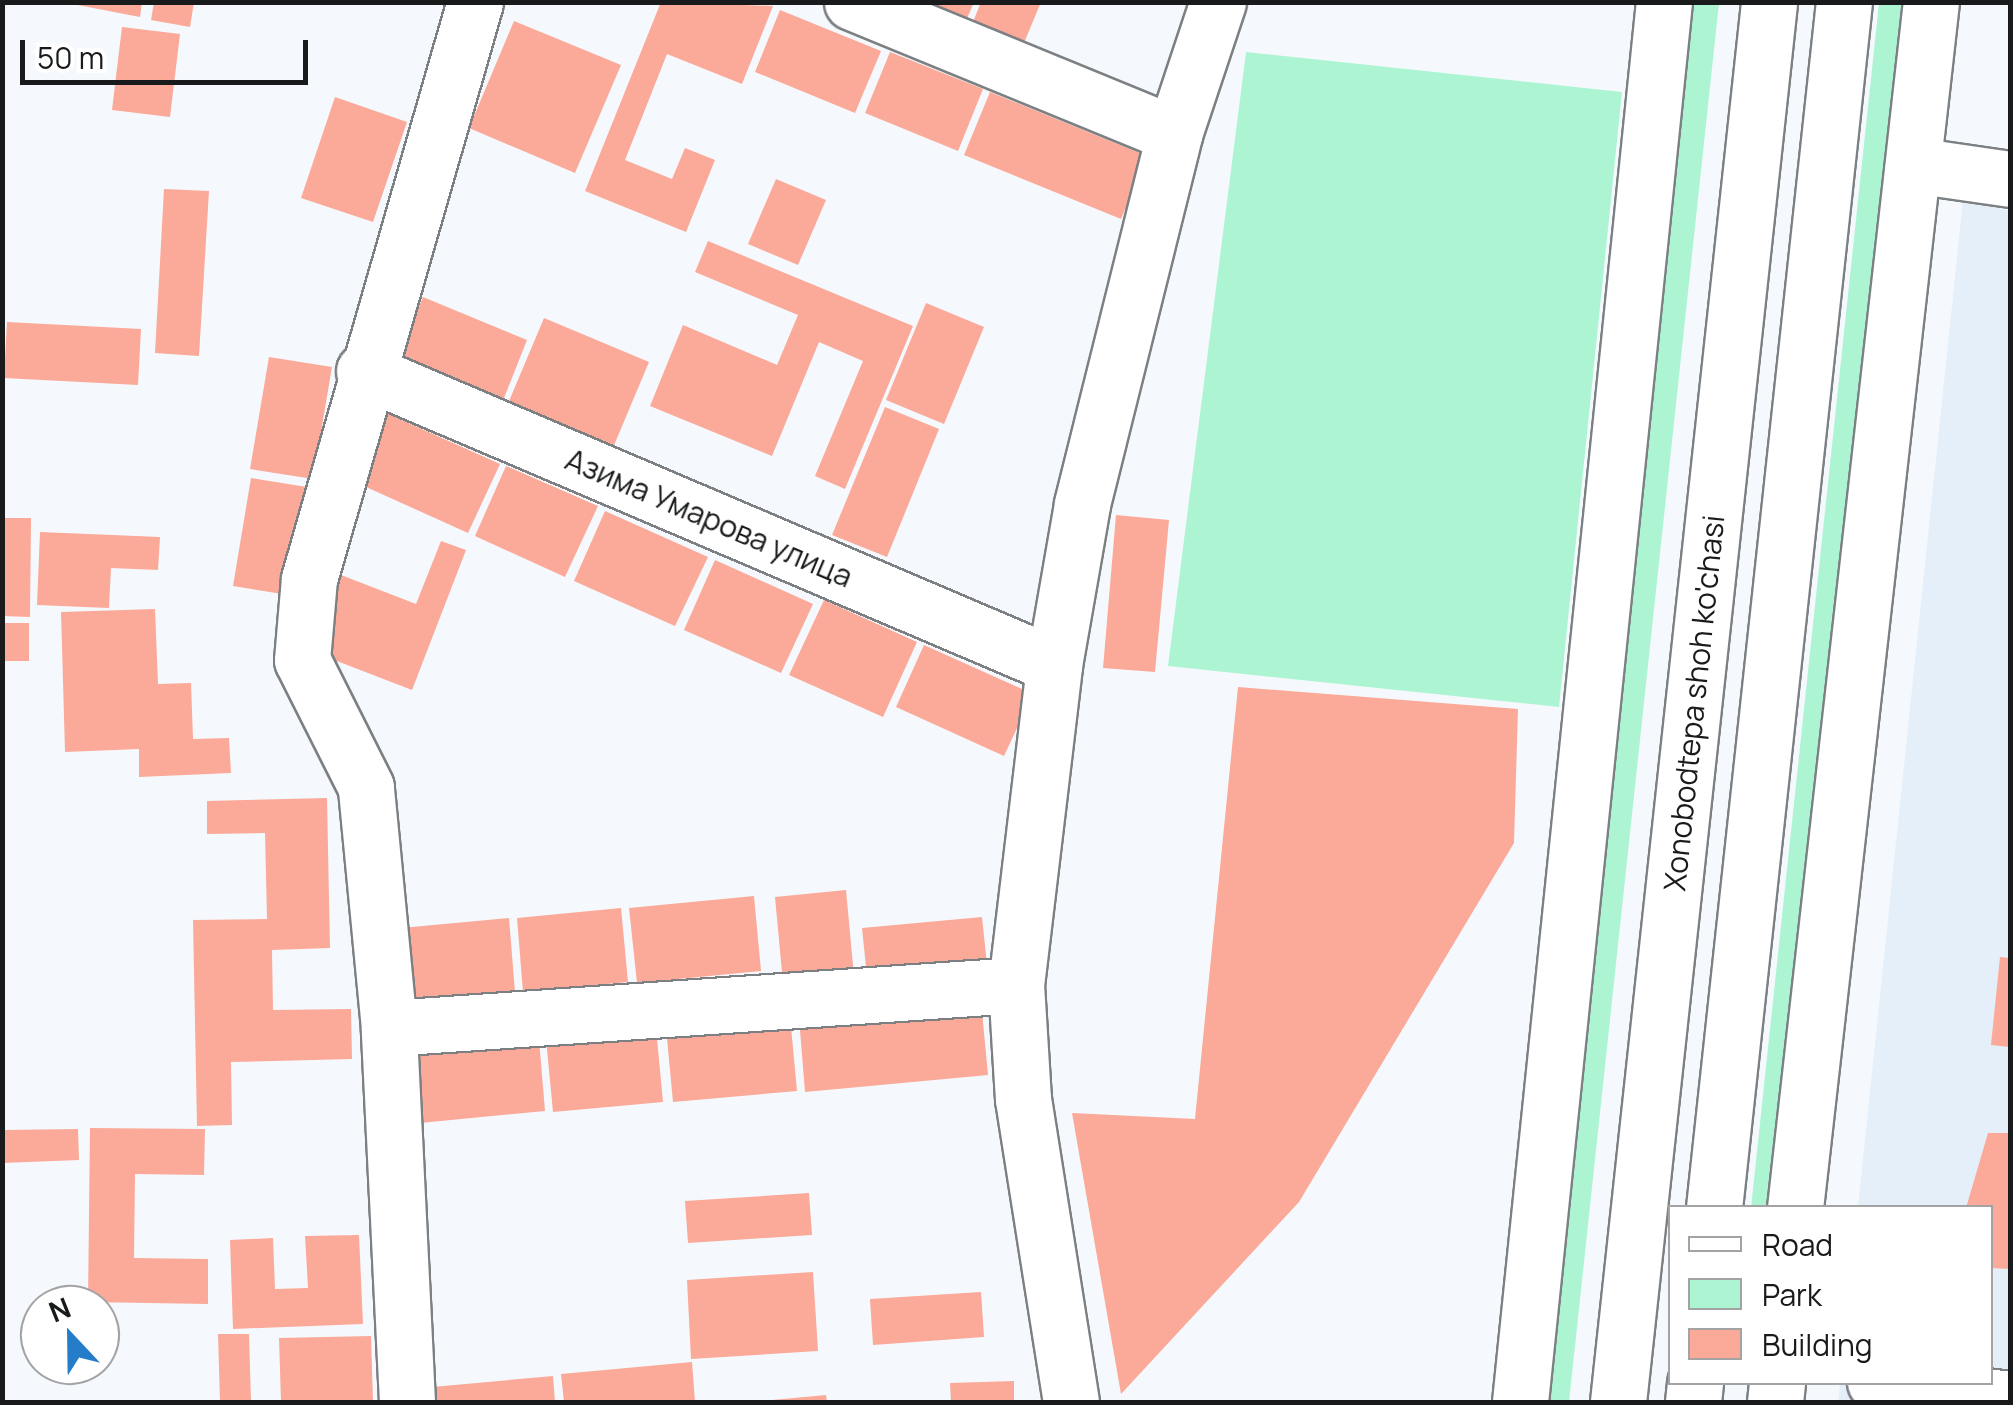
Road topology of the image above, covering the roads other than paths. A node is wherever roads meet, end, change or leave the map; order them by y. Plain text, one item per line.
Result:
1 (475, 2) edge
2 (852, 2) edge
3 (1218, 2) edge
4 (1664, 2) edge
5 (1769, 2) edge
6 (1844, 2) edge
7 (1930, 2) edge
8 (1174, 134) junction
9 (1913, 164) junction
10 (2010, 179) edge
11 (364, 371) junction
12 (1054, 666) junction
13 (1016, 985) junction
14 (389, 1028) junction
15 (1714, 1205) edge
16 (1796, 1205) edge
17 (1899, 1385) edge
18 (2010, 1399) edge
19 (407, 1402) edge
20 (1071, 1402) edge
21 (1520, 1402) edge
22 (1618, 1402) edge

1 - 11 main road
2 - 8 main road
3 - 8 main road
4 - 21 main road
5 - 22 main road, Xonobodtepa shoh ko'chasi
6 - 15 main road
7 - 9 main road
8 - 12 main road
9 - 10 main road
9 - 16 main road
11 - 12 main road, Азима Умарова улица
11 - 14 main road
12 - 13 main road
13 - 14 main road
13 - 20 main road
14 - 19 main road
17 - 18 main road

